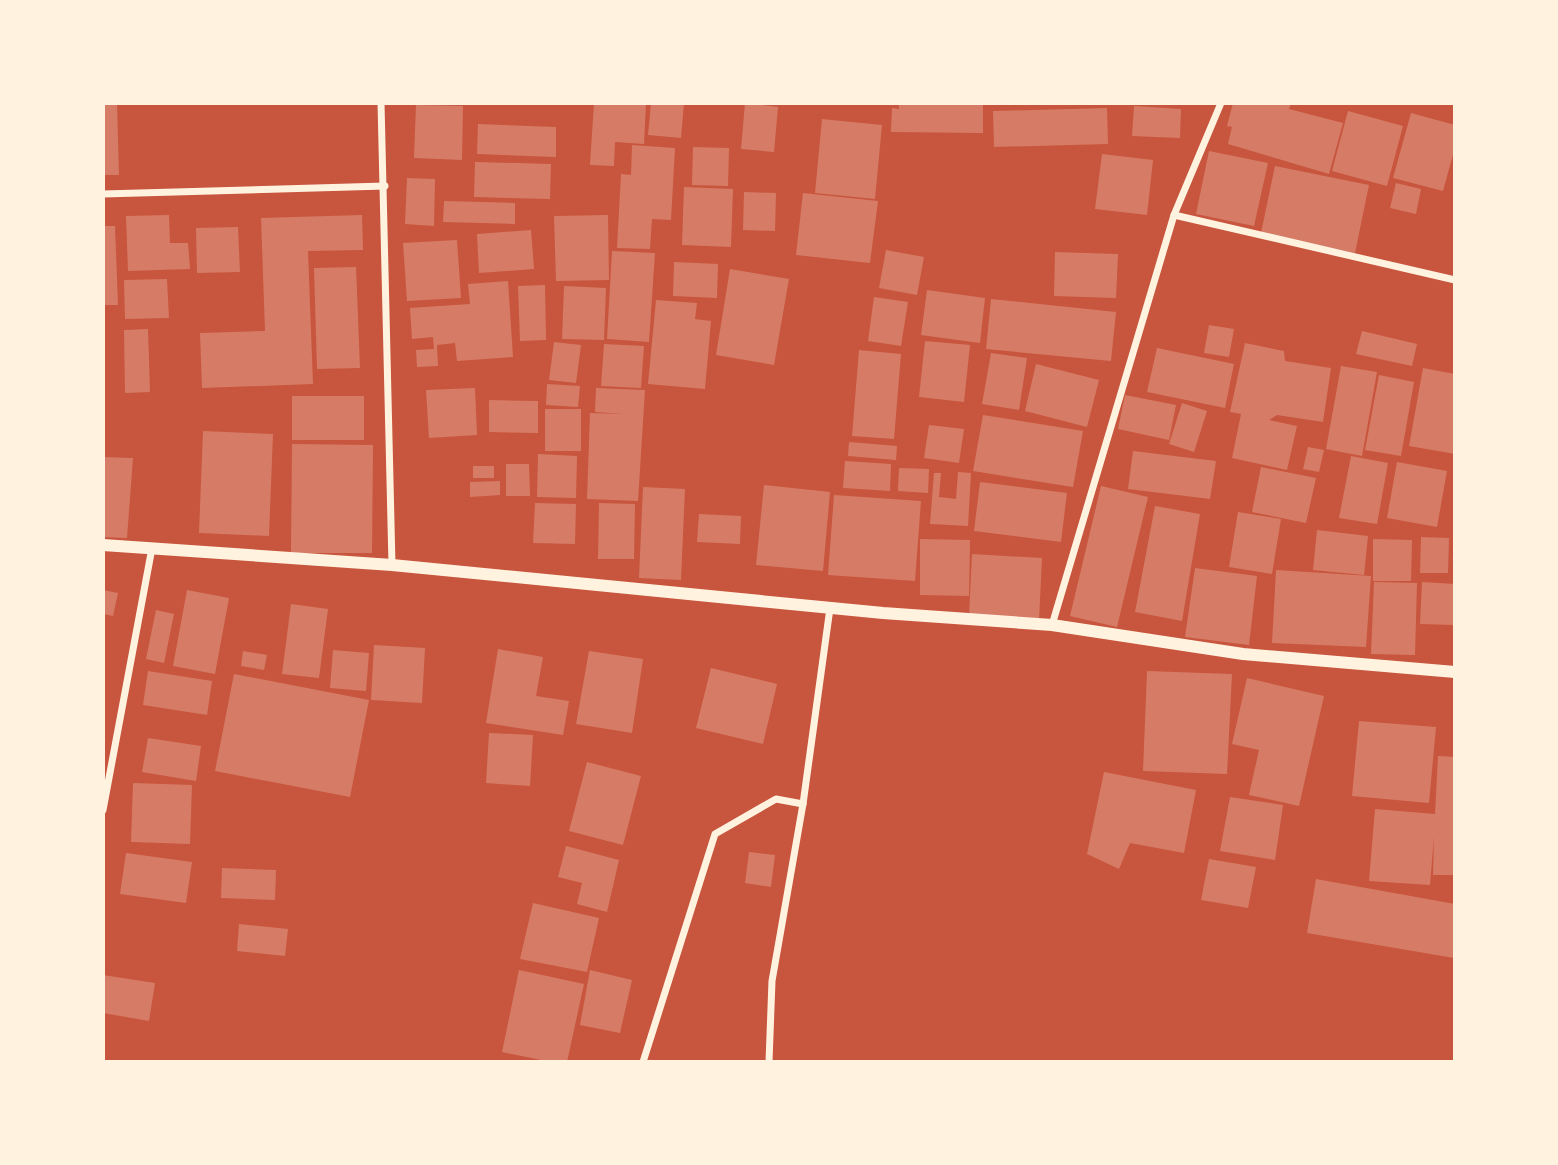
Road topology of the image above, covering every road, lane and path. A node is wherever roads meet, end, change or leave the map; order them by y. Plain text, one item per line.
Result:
1 (381, 103) edge
2 (1221, 103) edge
3 (385, 186) junction
4 (103, 194) edge
5 (1174, 215) junction
6 (1455, 280) edge
7 (103, 545) edge
8 (152, 548) junction
9 (392, 565) junction
10 (830, 608) junction
11 (1052, 625) junction
12 (1455, 672) edge
13 (803, 804) junction
14 (103, 810) edge
15 (643, 1062) edge
16 (768, 1062) edge

1 - 3 street
2 - 5 street
3 - 4 street
3 - 9 street
5 - 6 street
5 - 11 street
7 - 8 street
8 - 9 street
8 - 14 street
9 - 10 street
10 - 11 street
10 - 13 street
11 - 12 street
13 - 15 street
13 - 16 street

